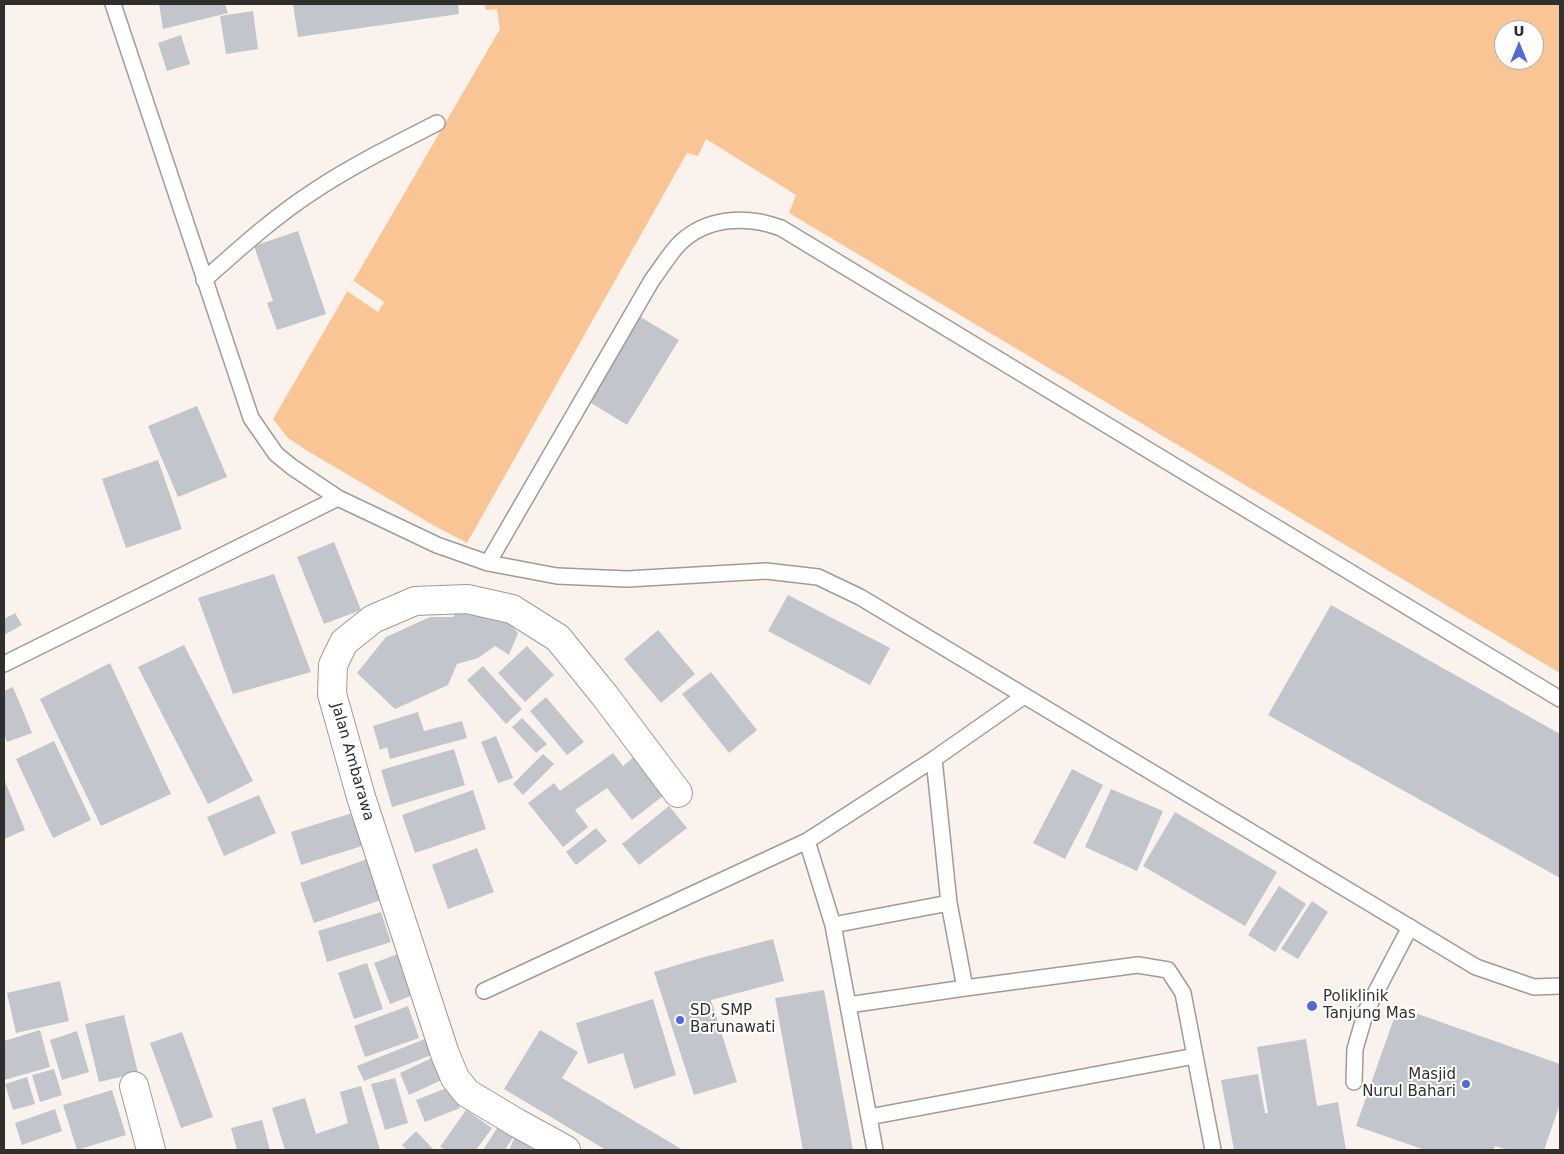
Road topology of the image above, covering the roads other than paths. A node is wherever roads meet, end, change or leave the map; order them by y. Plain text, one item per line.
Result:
1 (113, 4) edge
2 (437, 123) dead end
3 (204, 280) junction
4 (338, 498) junction
5 (488, 563) junction
6 (4, 664) edge
7 (1024, 696) junction
8 (1560, 699) edge
9 (934, 759) junction
10 (678, 792) dead end
11 (807, 841) junction
12 (949, 903) junction
13 (833, 925) junction
14 (1410, 927) junction
15 (1560, 986) edge
16 (965, 988) junction
17 (484, 992) dead end
18 (848, 1005) junction
19 (1195, 1056) junction
20 (1354, 1082) dead end
21 (134, 1086) dead end
22 (869, 1117) junction
23 (151, 1150) edge
24 (566, 1150) edge
25 (875, 1150) edge
26 (1213, 1150) edge

1 - 3 lane
2 - 3 lane
3 - 4 lane
4 - 5 lane
4 - 6 lane
5 - 7 lane
5 - 8 lane
7 - 9 lane
7 - 14 lane
9 - 11 lane
9 - 12 lane
10 - 24 street, Jalan Ambarawa
11 - 13 lane
11 - 17 lane
12 - 13 lane
12 - 16 lane
13 - 18 lane
14 - 15 lane
14 - 20 lane
16 - 18 lane
16 - 19 lane
18 - 22 lane
19 - 22 lane
19 - 26 lane
21 - 23 street
22 - 25 lane

